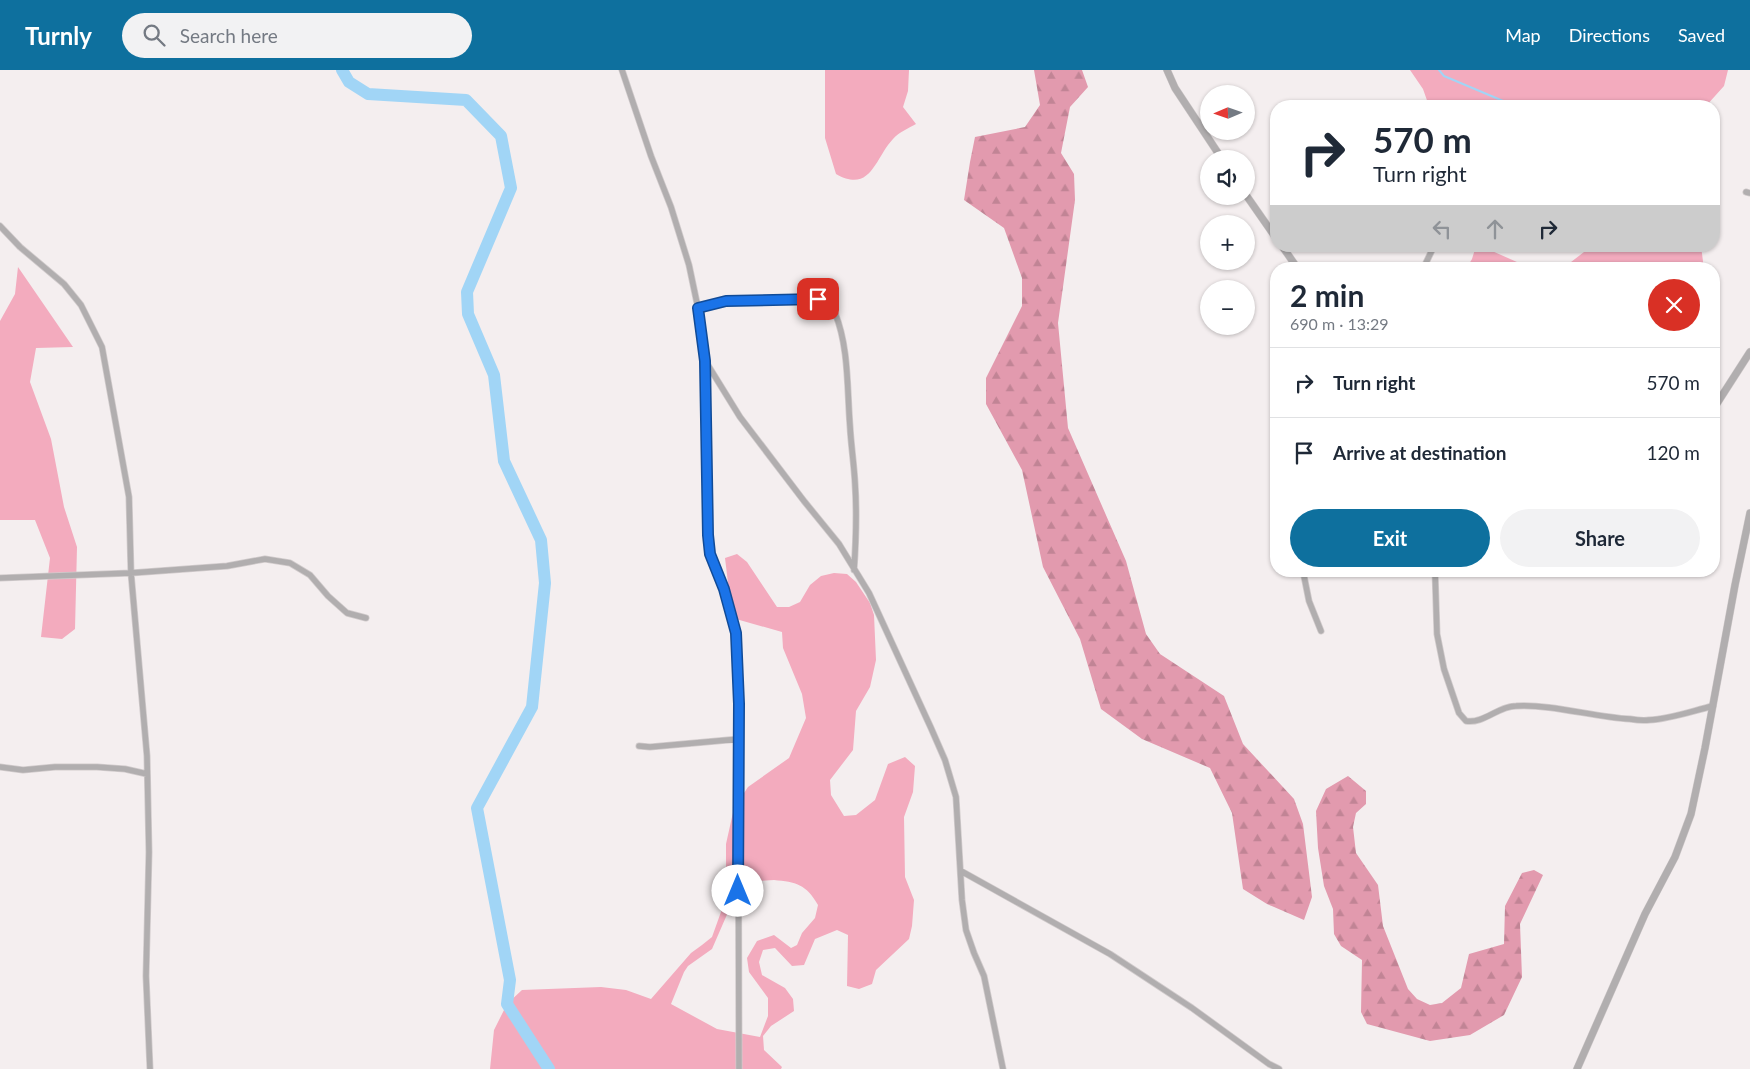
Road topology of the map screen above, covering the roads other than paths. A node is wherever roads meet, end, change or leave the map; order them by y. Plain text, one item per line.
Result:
1 (622, 70) edge
2 (1166, 70) edge
3 (1216, 150) edge
4 (1253, 205) edge
5 (0, 226) edge
6 (1270, 229) edge
7 (698, 308) junction
8 (1750, 352) edge
9 (705, 361) junction
10 (1720, 399) edge
11 (1750, 513) edge
12 (854, 571) junction
13 (131, 573) junction
14 (1304, 577) edge
15 (1435, 577) edge
16 (0, 578) edge
17 (366, 618) dead end
18 (1320, 631) dead end
19 (1713, 706) junction
20 (738, 738) junction
21 (639, 746) dead end
22 (0, 768) edge
23 (147, 774) junction
24 (961, 870) junction
25 (150, 1069) edge
26 (739, 1069) edge
27 (1002, 1069) edge
28 (1279, 1069) edge
29 (1577, 1069) edge

1 - 7 street
2 - 3 street
4 - 6 street
5 - 13 street
7 - 9 street
7 - 12 street
8 - 10 street
9 - 12 street
9 - 20 street
11 - 19 street
12 - 24 street
13 - 16 street
13 - 17 street
13 - 23 street
14 - 18 street
15 - 19 street
19 - 29 street
20 - 21 street
20 - 26 street
22 - 23 street
23 - 25 street
24 - 27 street
24 - 28 street

